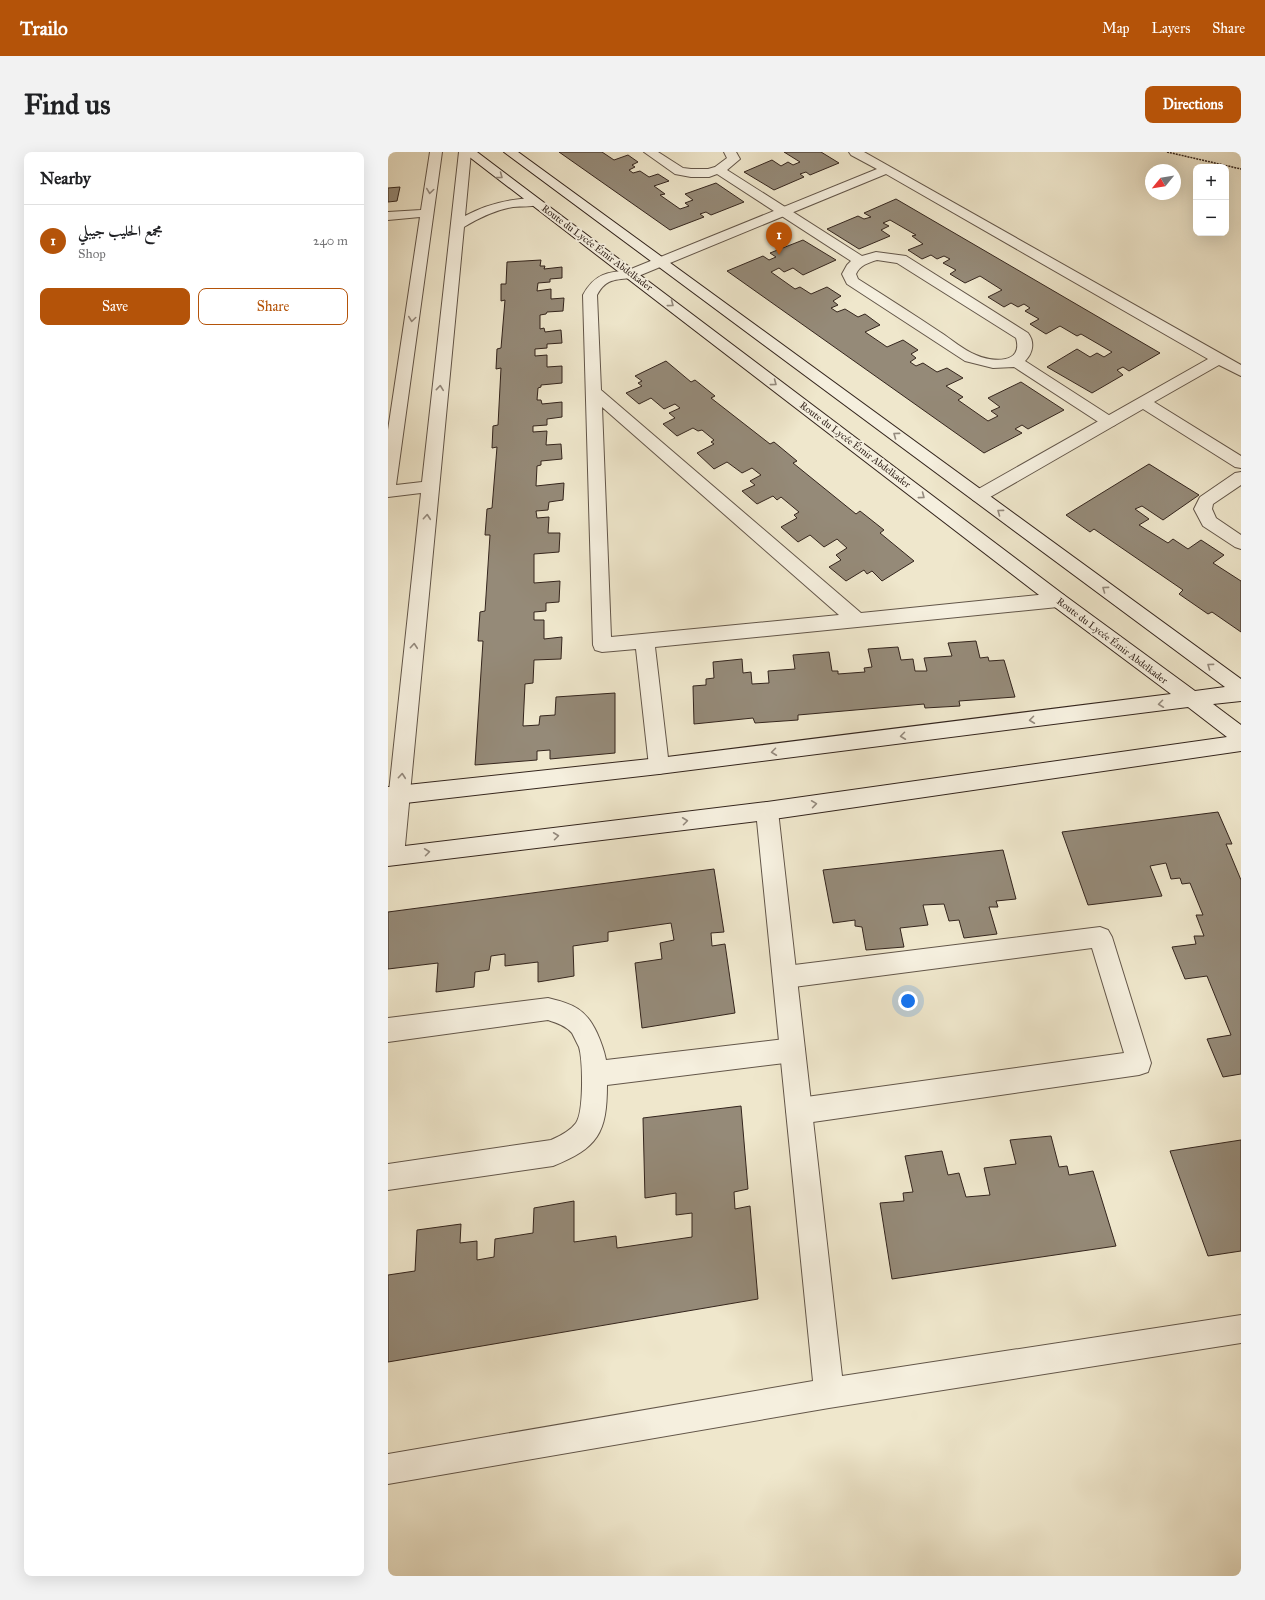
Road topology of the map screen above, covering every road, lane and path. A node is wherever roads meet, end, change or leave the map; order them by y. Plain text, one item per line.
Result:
1 (436, 152) edge
2 (465, 152) edge
3 (469, 152) edge
4 (510, 152) edge
5 (650, 152) edge
6 (730, 152) edge
7 (855, 152) edge
8 (1167, 152) edge
9 (719, 170) junction
10 (886, 170) junction
11 (1241, 170) edge
12 (534, 202) junction
13 (783, 212) junction
14 (427, 214) junction
15 (388, 216) edge
16 (458, 225) junction
17 (860, 261) junction
18 (661, 262) junction
19 (631, 274) junction
20 (1220, 358) junction
21 (1015, 362) junction
22 (1241, 371) edge
23 (594, 392) junction
24 (1144, 403) junction
25 (618, 413) junction
26 (1109, 422) junction
27 (595, 438) junction
28 (1241, 463) edge
29 (1241, 477) edge
30 (388, 485) edge
31 (430, 487) junction
32 (388, 491) edge
33 (979, 496) junction
34 (1241, 544) edge
35 (1058, 600) junction
36 (857, 620) junction
37 (645, 641) junction
38 (1241, 689) edge
39 (1241, 694) edge
40 (1191, 700) junction
41 (1241, 736) edge
42 (1241, 743) edge
43 (659, 766) junction
44 (394, 795) edge
45 (767, 810) junction
46 (391, 857) edge
47 (786, 976) junction
48 (388, 1030) edge
49 (793, 1050) junction
50 (594, 1074) junction
51 (799, 1111) junction
52 (388, 1177) edge
53 (1241, 1329) edge
54 (829, 1393) junction
55 (388, 1469) edge

1 -> 14 street
2 - 16 street
3 -> 12 street, Route du Lycée Émir Abdelkader
4 - 18 street
5 - 9 street
6 - 9 street
7 - 10 street
8 - 11 path
9 - 13 street
10 - 13 street
10 - 20 street
12 - 16 street
12 - 19 street, Route du Lycée Émir Abdelkader
13 - 17 street
13 - 18 street
14 - 15 street
14 -> 30 street
31 -> 16 street
17 - 21 street
17 - 21 street
18 - 19 street
33 -> 18 street
19 - 23 street
19 -> 35 street, Route du Lycée Émir Abdelkader
20 - 22 street
20 - 24 street
21 - 26 street
23 - 25 street
23 - 27 street
24 - 26 street
24 - 28 street
25 - 27 street
25 - 36 street
26 - 33 street
27 - 37 street
29 - 34 street
31 - 32 street
44 -> 31 street
38 -> 33 street
35 - 36 street
35 - 40 street, Route du Lycée Émir Abdelkader
36 - 37 street
37 - 43 street
39 - 40 street
40 - 41 street, Route du Lycée Émir Abdelkader
40 -> 43 street
45 -> 42 street
43 - 44 street
44 - 46 street
46 -> 45 street
45 - 47 street
47 - 49 street
47 - 51 street
48 - 50 street
49 - 50 street
49 - 51 street
50 - 52 street
51 - 54 street
53 - 54 street
54 - 55 street

